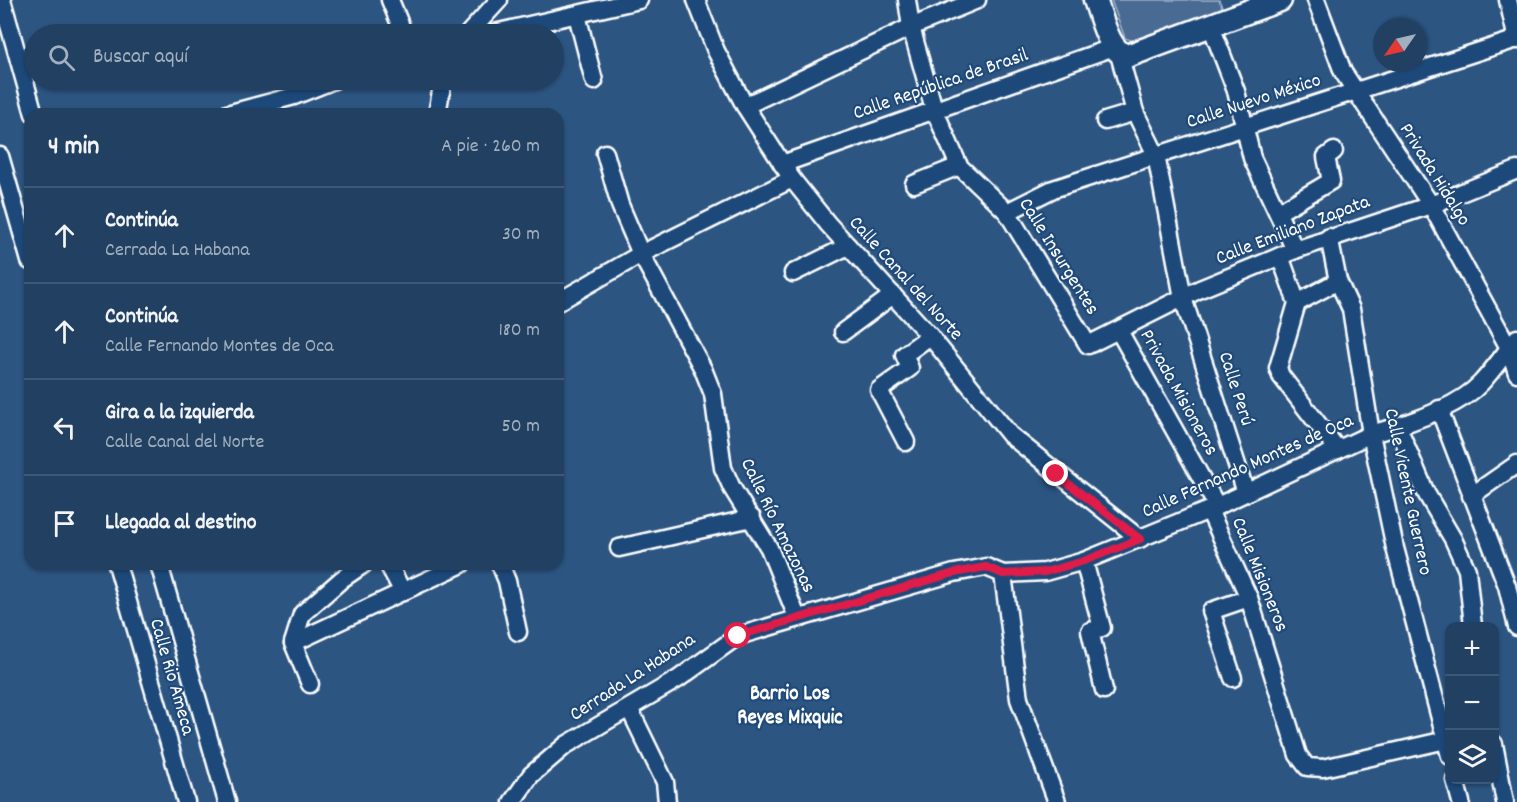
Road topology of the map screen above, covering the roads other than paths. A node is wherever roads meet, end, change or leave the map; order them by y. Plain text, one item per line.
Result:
1 (3, 0) edge
2 (390, 0) edge
3 (499, 0) edge
4 (639, 0) edge
5 (696, 0) edge
6 (908, 0) edge
7 (977, 0) edge
8 (1095, 0) edge
9 (1280, 0) edge
10 (1316, 0) edge
11 (1508, 0) edge
12 (577, 15) junction
13 (401, 24) edge
14 (477, 24) edge
15 (536, 24) edge
16 (1211, 26) junction
17 (911, 27) junction
18 (1517, 40) edge
19 (1116, 50) junction
20 (24, 77) edge
21 (594, 81) dead end
22 (27, 90) edge
23 (309, 90) edge
24 (441, 90) edge
25 (1356, 91) junction
26 (745, 106) junction
27 (32, 108) edge
28 (254, 108) edge
29 (438, 108) edge
30 (934, 109) junction
31 (1136, 112) junction
32 (1105, 121) dead end
33 (1244, 127) junction
34 (1334, 151) dead end
35 (605, 153) dead end
36 (1155, 155) junction
37 (0, 156) edge
38 (782, 164) junction
39 (959, 166) junction
40 (1517, 170) edge
41 (792, 178) junction
42 (914, 184) dead end
43 (0, 204) edge
44 (1431, 205) junction
45 (1007, 212) junction
46 (1279, 212) junction
47 (17, 216) junction
48 (1329, 237) junction
49 (24, 240) edge
50 (848, 246) junction
51 (1287, 253) junction
52 (641, 254) junction
53 (793, 273) dead end
54 (1338, 281) junction
55 (893, 295) junction
56 (1183, 298) junction
57 (564, 299) edge
58 (1298, 303) junction
59 (1119, 331) junction
60 (843, 332) dead end
61 (930, 336) junction
62 (1513, 343) edge
63 (1089, 345) joint
64 (1517, 373) edge
65 (1439, 409) junction
66 (1398, 427) junction
67 (1371, 434) junction
68 (906, 442) dead end
69 (1338, 450) junction
70 (1517, 464) edge
71 (1246, 493) junction
72 (1470, 496) junction
73 (1213, 508) junction
74 (752, 518) junction
75 (1140, 539) junction
76 (619, 548) dead end
77 (1084, 561) junction
78 (119, 570) edge
79 (161, 570) edge
80 (355, 570) edge
81 (391, 570) edge
82 (449, 570) edge
83 (503, 570) edge
84 (1003, 574) junction
85 (403, 592) junction
86 (1249, 598) junction
87 (797, 617) junction
88 (1472, 622) edge
89 (1517, 627) edge
90 (518, 632) dead end
91 (292, 643) junction
92 (1233, 678) dead end
93 (310, 684) dead end
94 (1104, 690) dead end
95 (630, 710) junction
96 (1445, 737) edge
97 (1445, 748) edge
98 (1499, 770) edge
99 (1456, 784) edge
100 (1054, 801) edge
101 (186, 802) edge
102 (227, 802) edge
103 (512, 802) edge
104 (667, 802) edge
105 (1461, 802) edge
106 (1505, 802) edge

1 - 20 street
2 - 13 street
3 - 14 street
4 - 12 street
5 - 26 street, Calle Canal del Norte
6 - 17 street, Calle Insurgentes
7 - 17 street
8 - 19 main road
9 - 16 main road
10 - 25 street, Privada Hidalgo
11 - 18 street
12 - 15 street
12 - 21 street
16 - 19 main road
16 - 33 street
17 - 26 street
17 - 30 street, Calle Insurgentes
18 - 25 street, Calle Nuevo México
19 - 30 street, Calle República de Brasil
19 - 31 street, Calle Perú
22 - 27 street
23 - 28 street
24 - 29 street
25 - 33 street, Calle Nuevo México
25 - 44 street, Privada Hidalgo
26 - 38 street, Calle Canal del Norte
30 - 38 street, Calle República de Brasil
30 - 39 street, Calle Insurgentes
31 - 32 street
31 - 36 street, Calle Perú
33 - 36 street, Calle Nuevo México
33 - 46 street
34 - 46 street
35 - 52 street, Calle Río Amazonas
36 - 45 street, Calle Nuevo México
36 - 56 street, Calle Perú
37 - 47 street
38 - 41 street, Calle Canal del Norte
39 - 42 street
39 - 45 street, Calle Insurgentes
40 - 44 street, Calle Emiliano Zapata
41 - 50 street, Calle Canal del Norte
41 - 52 street
43 - 47 street
44 - 48 street, Calle Emiliano Zapata
44 - 62 street, Privada Hidalgo
45 - 63 street, Calle Insurgentes
46 - 51 street
47 - 49 street
48 - 51 street, Calle Emiliano Zapata
48 - 54 street, Calle Vicente Guerrero
50 - 53 street
50 - 55 street, Calle Canal del Norte
51 - 56 street, Calle Emiliano Zapata
51 - 58 street
52 - 57 street
52 - 74 street, Calle Río Amazonas
54 - 58 street
54 - 67 street, Calle Vicente Guerrero
55 - 60 street
55 - 61 street, Calle Canal del Norte
56 - 59 street, Calle Emiliano Zapata
56 - 71 street, Calle Perú
58 - 69 street
59 - 63 street, Calle Emiliano Zapata
59 - 73 street, Privada Misioneros
61 - 68 street
61 - 75 street, Calle Canal del Norte
62 - 64 street, Privada Hidalgo
62 - 65 street, Calle Fernando Montes de Oca
65 - 66 street, Calle Fernando Montes de Oca
65 - 72 street
66 - 67 street, Calle Fernando Montes de Oca
66 - 88 street
67 - 69 street, Calle Fernando Montes de Oca
67 - 96 street, Calle Vicente Guerrero
69 - 71 street, Calle Fernando Montes de Oca
70 - 72 street
71 - 73 street, Calle Fernando Montes de Oca
72 - 89 street
73 - 75 street, Calle Fernando Montes de Oca
73 - 86 street, Calle Misioneros
74 - 76 street
74 - 87 street, Calle Río Amazonas
75 - 77 street, Calle Fernando Montes de Oca
77 - 84 street, Calle Fernando Montes de Oca
77 - 94 street
78 - 101 street, Calle Rio Ameca
79 - 102 street, Calle Rio Ameca
80 - 91 street
81 - 85 street
82 - 85 street
83 - 90 street
84 - 87 street, Calle Fernando Montes de Oca
84 - 100 street
85 - 91 street
86 - 92 street
86 - 97 street, Calle Misioneros
87 - 95 street, Cerrada La Habana
91 - 93 street
95 - 103 street, Cerrada La Habana
95 - 104 street
98 - 106 street
99 - 105 street

